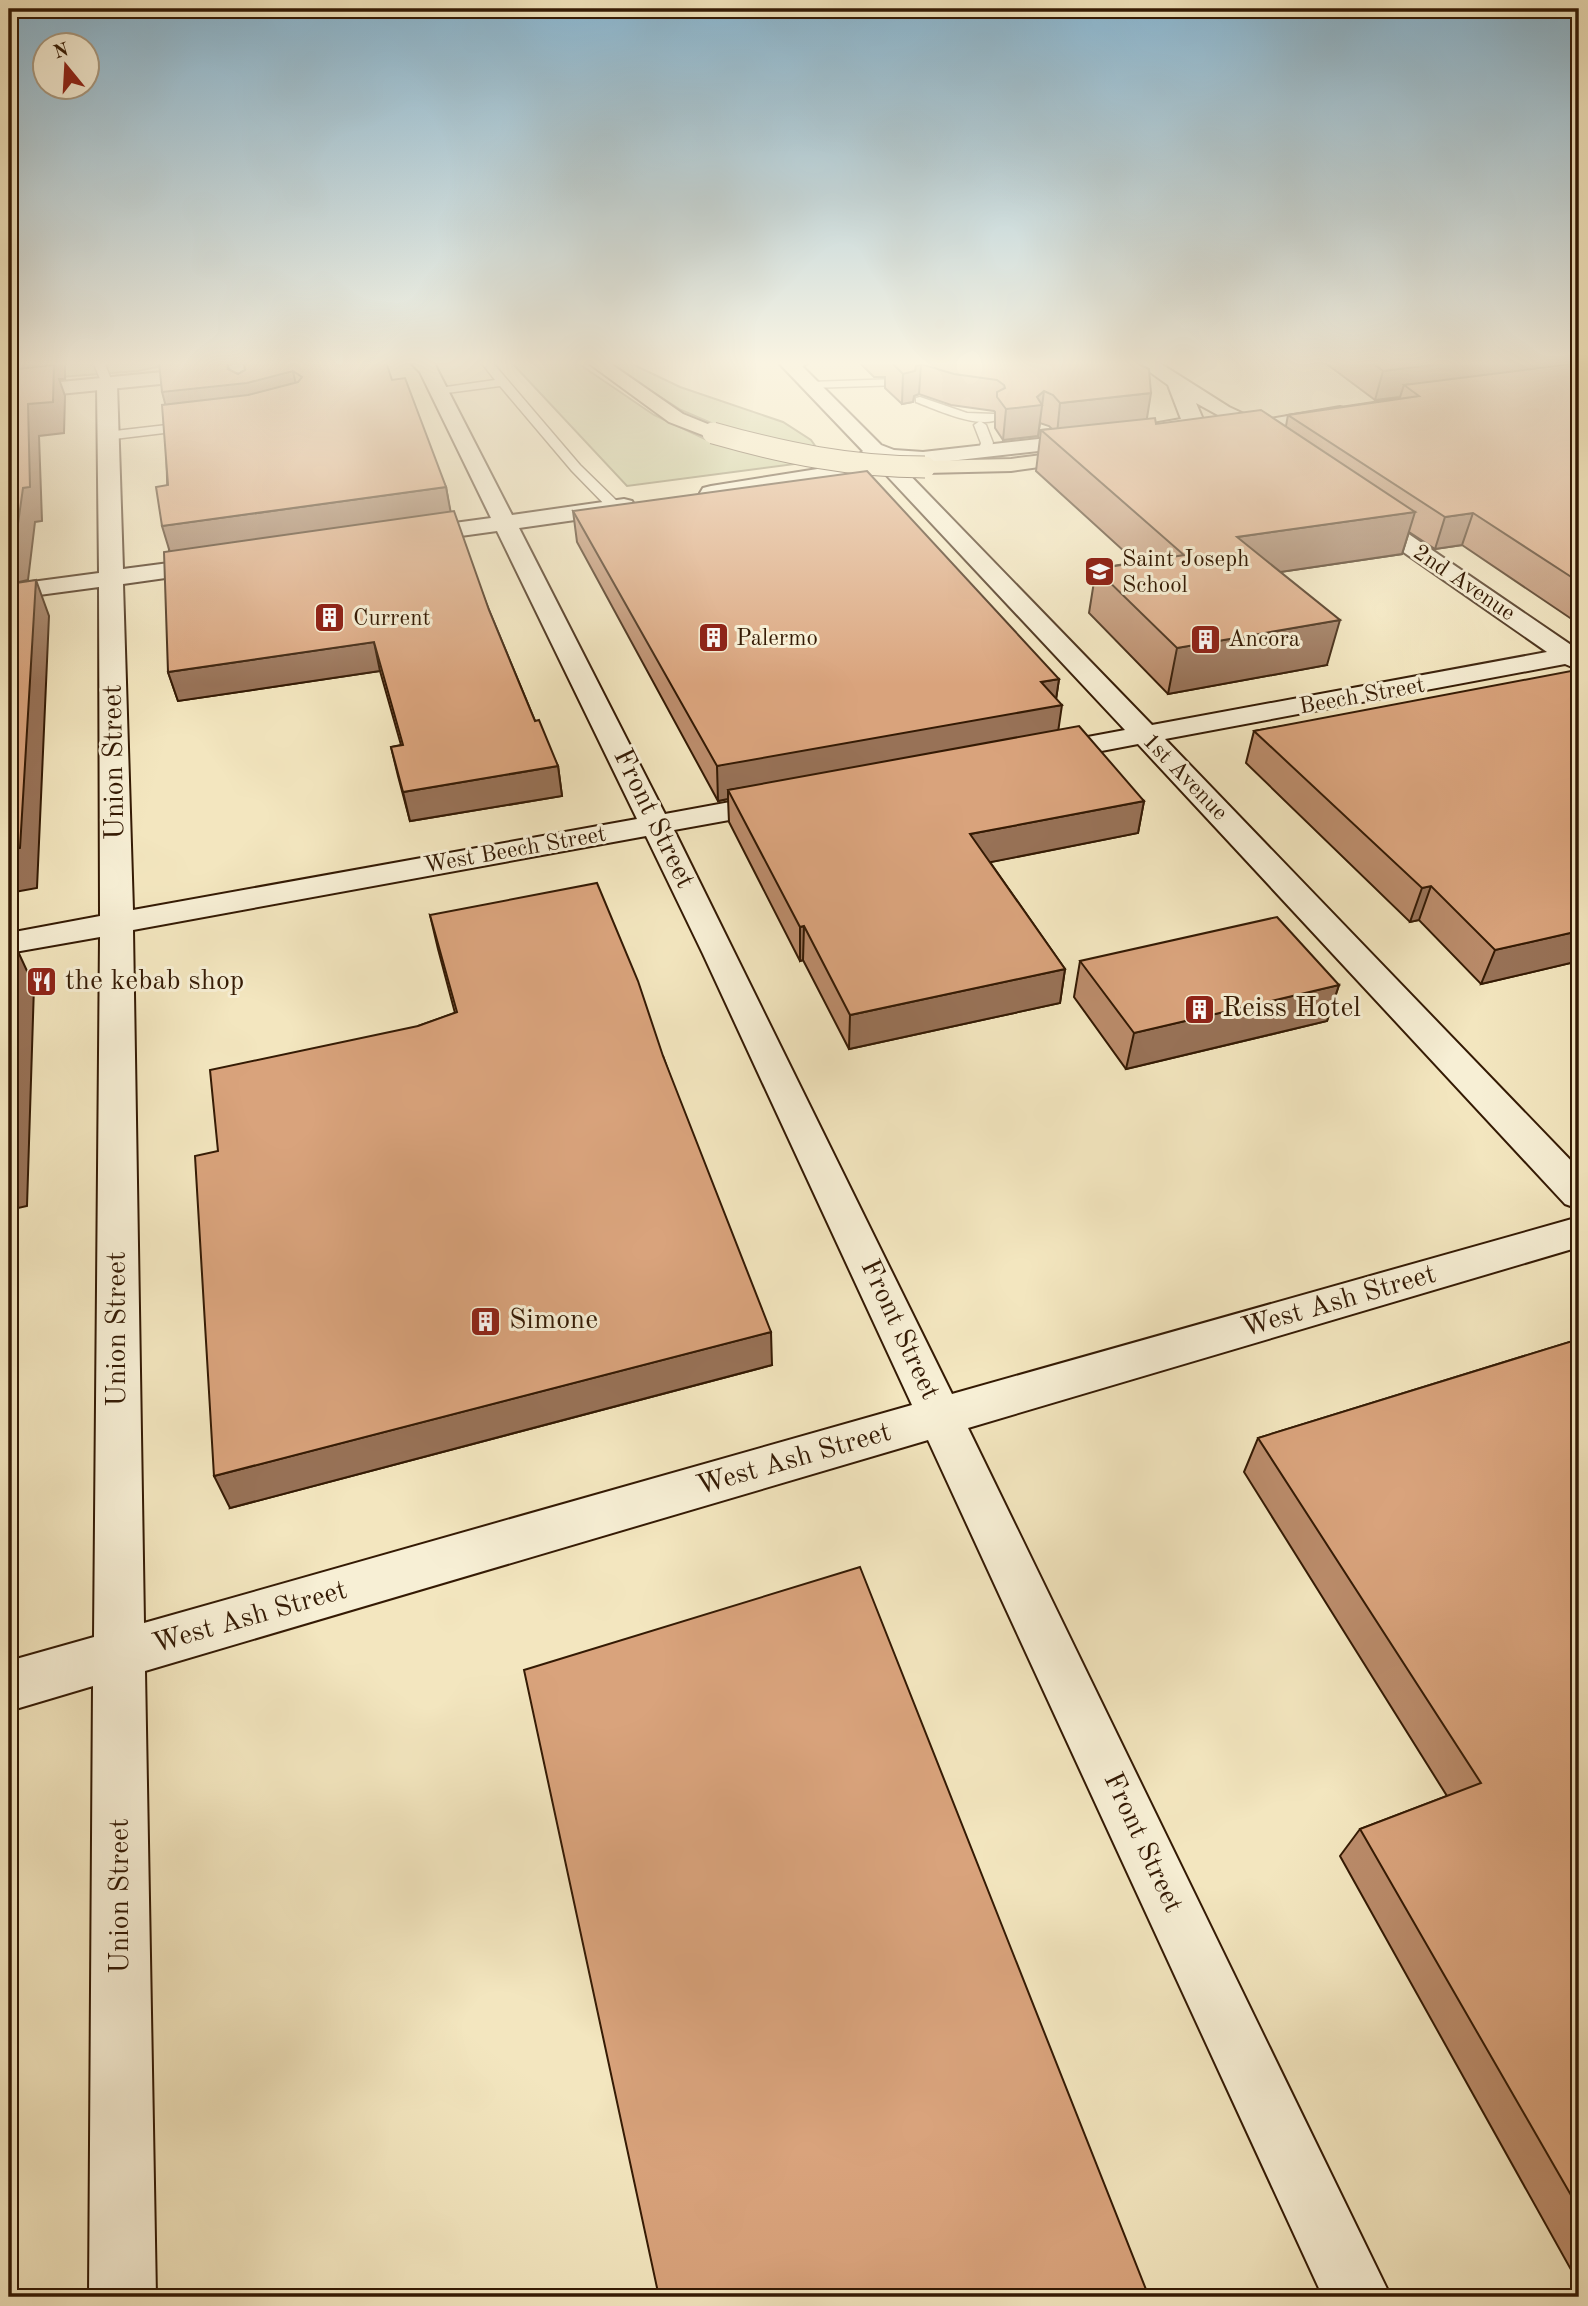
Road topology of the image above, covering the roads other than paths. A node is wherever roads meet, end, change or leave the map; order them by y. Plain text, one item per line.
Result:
1 (107, 470) edge
2 (478, 470) edge
3 (578, 470) edge
4 (855, 470) edge
5 (894, 470) edge
6 (686, 497) edge
7 (648, 503) edge
8 (1349, 504) edge
9 (616, 508) junction
10 (504, 522) junction
11 (382, 540) edge
12 (236, 561) edge
13 (111, 579) junction
14 (9, 592) edge
15 (1576, 657) edge
16 (1145, 735) junction
17 (1014, 759) edge
18 (809, 797) edge
19 (656, 824) junction
20 (117, 923) junction
21 (9, 943) edge
22 (1579, 1194) edge
23 (1579, 1232) edge
24 (940, 1417) junction
25 (121, 1654) junction
26 (9, 1686) edge
27 (122, 2297) edge
28 (1358, 2297) edge

1 - 13 main road, Union Street
2 - 10 main road, Front Street
3 - 9 lane
4 - 6 main road
5 - 16 main road, 1st Avenue
7 - 9 main road
8 - 15 main road, 2nd Avenue
9 - 10 main road
10 - 11 main road
10 - 19 main road, Front Street
12 - 13 main road
13 - 14 main road
13 - 20 main road, Union Street
15 - 16 main road, Beech Street
16 - 17 main road
16 - 22 main road, 1st Avenue
18 - 19 main road, West Beech Street
19 - 20 main road, West Beech Street
19 - 24 main road, Front Street
20 - 21 main road, West Beech Street
20 - 25 main road, Union Street
23 - 24 main road, West Ash Street
24 - 25 main road, West Ash Street
24 - 28 main road, Front Street
25 - 26 main road, West Ash Street
25 - 27 main road, Union Street

